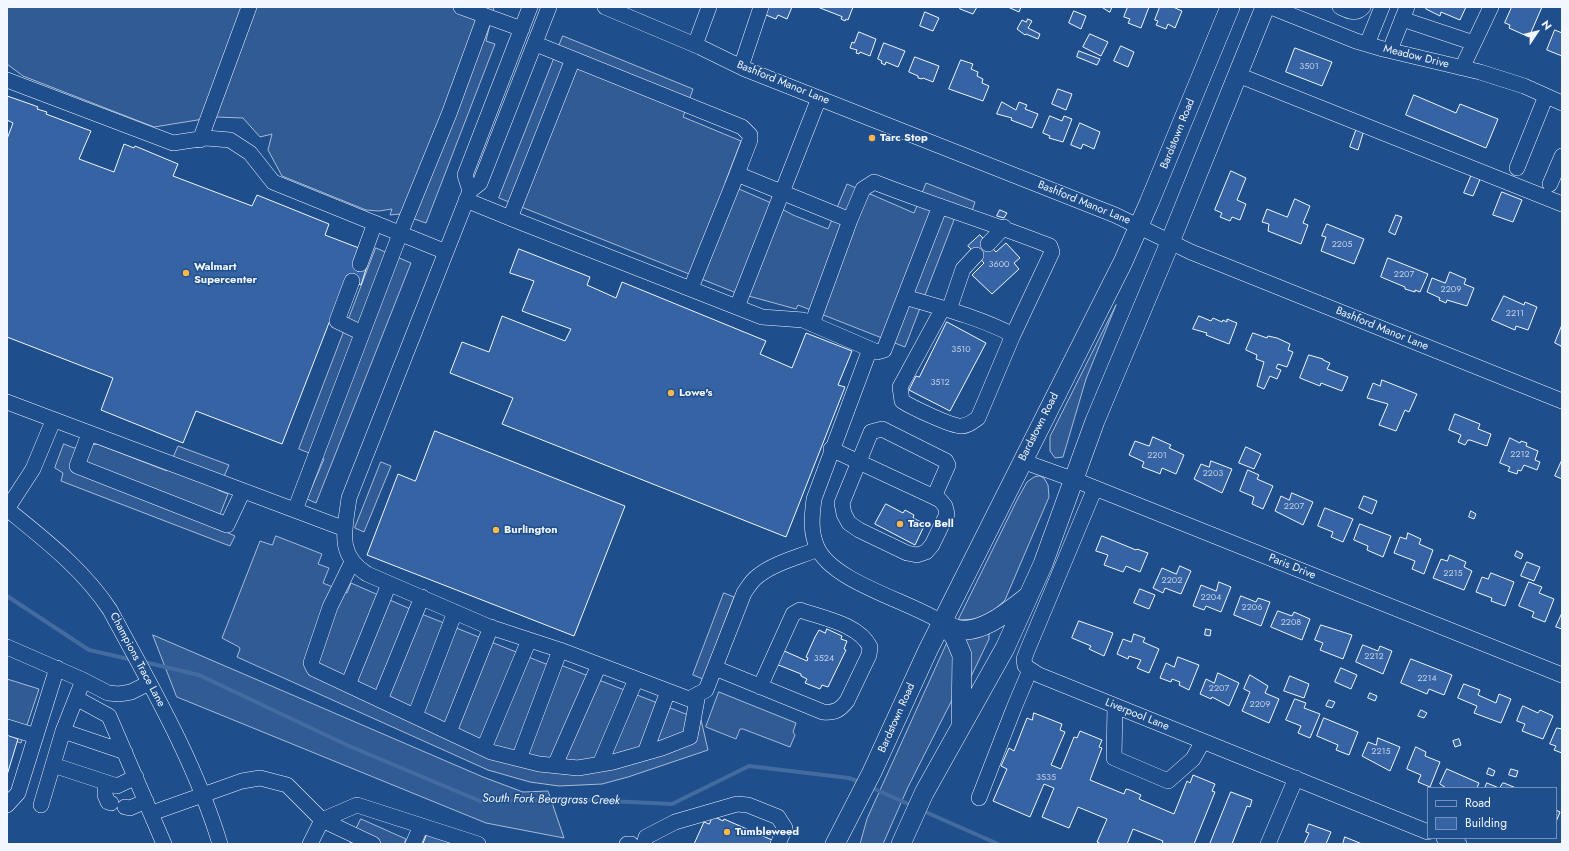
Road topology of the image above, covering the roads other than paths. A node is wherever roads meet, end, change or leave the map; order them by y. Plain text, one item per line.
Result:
1 (249, 7) edge
2 (461, 7) edge
3 (530, 7) edge
4 (549, 7) edge
5 (605, 7) edge
6 (709, 7) edge
7 (761, 7) edge
8 (1230, 7) edge
9 (1265, 7) edge
10 (1271, 7) edge
11 (1340, 7) edge
12 (1363, 7) edge
13 (1382, 7) edge
14 (1491, 7) edge
15 (1303, 13) edge
16 (1405, 13) edge
17 (485, 16) junction
18 (522, 30) junction
19 (1474, 43) junction
20 (536, 44) junction
21 (695, 44) junction
22 (1367, 44) junction
23 (1390, 50) junction
24 (573, 59) junction
25 (741, 67) junction
26 (1462, 68) junction
27 (1238, 74) junction
28 (7, 80) edge
29 (1546, 96) junction
30 (819, 98) junction
31 (1562, 102) edge
32 (200, 140) junction
33 (1562, 156) edge
34 (1517, 168) dead end
35 (738, 174) junction
36 (1550, 184) dead end
37 (782, 192) junction
38 (468, 196) junction
39 (1562, 204) edge
40 (940, 206) junction
41 (510, 218) junction
42 (850, 220) junction
43 (375, 223) junction
44 (1140, 226) junction
45 (1004, 227) junction
46 (400, 234) junction
47 (1171, 241) junction
48 (988, 244) dead end
49 (446, 252) junction
50 (976, 255) dead end
51 (360, 264) dead end
52 (352, 281) dead end
53 (691, 288) junction
54 (905, 297) junction
55 (737, 306) junction
56 (946, 309) junction
57 (812, 324) junction
58 (362, 332) junction
59 (1013, 334) junction
60 (870, 349) junction
61 (1562, 401) edge
62 (7, 402) edge
63 (53, 420) junction
64 (90, 434) junction
65 (831, 449) junction
66 (858, 461) junction
67 (1022, 461) junction
68 (1075, 480) junction
69 (1095, 488) junction
70 (243, 491) junction
71 (934, 497) junction
72 (7, 509) edge
73 (295, 510) junction
74 (345, 529) junction
75 (818, 549) junction
76 (352, 562) junction
77 (389, 584) junction
78 (1029, 596) junction
79 (422, 597) junction
80 (455, 612) junction
81 (941, 622) junction
82 (491, 627) junction
83 (529, 640) junction
84 (7, 647) edge
85 (560, 650) junction
86 (599, 665) junction
87 (57, 668) junction
88 (715, 668) junction
89 (1030, 670) junction
90 (1562, 675) edge
91 (636, 679) junction
92 (83, 680) junction
93 (149, 683) junction
94 (348, 685) junction
95 (760, 687) junction
96 (668, 691) junction
97 (698, 694) junction
98 (76, 698) junction
99 (380, 700) junction
100 (1115, 706) junction
101 (415, 716) junction
102 (7, 727) edge
103 (961, 727) junction
104 (63, 731) junction
105 (449, 732) junction
106 (36, 736) junction
107 (1203, 741) junction
108 (484, 748) junction
109 (125, 752) junction
110 (645, 752) junction
111 (519, 759) junction
112 (600, 764) junction
113 (53, 765) junction
114 (555, 766) junction
115 (136, 776) junction
116 (1296, 778) junction
117 (105, 782) junction
118 (203, 794) junction
119 (979, 798) dead end
120 (7, 805) edge
121 (41, 806) dead end
122 (149, 807) junction
123 (850, 817) junction
124 (322, 820) junction
125 (421, 826) junction
126 (1427, 832) edge
127 (1446, 839) edge
128 (903, 841) edge
129 (164, 844) edge
130 (220, 844) edge
131 (310, 844) edge
132 (373, 844) edge
133 (412, 844) edge
134 (478, 844) edge
135 (627, 844) edge
136 (631, 844) edge
137 (644, 844) edge
138 (778, 844) edge
139 (835, 844) edge
140 (849, 844) edge
141 (1268, 844) edge
142 (1459, 844) edge

1 - 32 street
2 - 17 street
3 - 18 street
4 - 20 street
5 - 21 street, Bashford Manor Lane
6 - 21 street
7 - 25 street
8 - 44 main road, Bardstown Road
9 - 27 main road
10 - 15 street, Meadow Drive
11 - 12 street
13 - 22 street
14 - 19 street
15 - 22 street, Meadow Drive
16 - 19 street
16 - 23 street
17 - 18 street
17 - 46 street
18 - 38 street
19 - 26 street
20 - 24 street
20 - 38 street
21 - 25 street, Bashford Manor Lane
22 - 23 street, Meadow Drive
23 - 26 street, Meadow Drive
24 - 35 street
24 - 41 street
25 - 30 street, Bashford Manor Lane
26 - 29 street, Meadow Drive
27 - 39 street
27 - 47 main road
28 - 32 street
29 - 31 street, Meadow Drive
29 - 34 street
30 - 37 street
30 - 44 street, Bashford Manor Lane
32 - 43 street
33 - 36 street
35 - 37 street
35 - 53 street
37 - 42 street
37 - 55 street
38 - 41 street
38 - 49 street
40 - 42 street
40 - 45 street
40 - 54 street
41 - 53 street
42 - 57 street
43 - 46 street
43 - 51 street
44 - 47 street, Bashford Manor Lane
44 - 67 main road, Bardstown Road
45 - 48 street
45 - 59 street
46 - 49 street
46 - 58 street
47 - 61 street, Bashford Manor Lane
47 - 68 main road
49 - 74 street
50 - 56 street
52 - 58 street
53 - 55 street
54 - 56 street
54 - 60 street
55 - 57 street
56 - 59 street
56 - 59 street
57 - 60 street
58 - 73 street
60 - 65 street
62 - 63 street
63 - 64 street
63 - 72 street
64 - 70 street
64 - 70 street
65 - 66 street
65 - 75 street
66 - 71 street
66 - 71 street
66 - 71 street
67 - 68 street, Paris Drive
67 - 81 main road, Bardstown Road
68 - 69 street, Paris Drive
68 - 78 main road
69 - 89 street
69 - 90 street, Paris Drive
70 - 73 street
72 - 93 street, Champions Trace Lane
73 - 74 street
74 - 76 street
75 - 81 street
75 - 88 street
76 - 77 street
76 - 94 street
77 - 79 street
77 - 94 street
78 - 81 main road
78 - 103 main road
79 - 80 street
79 - 99 street
80 - 82 street
80 - 101 street
81 - 103 main road
81 - 123 main road, Bardstown Road
82 - 83 street
82 - 105 street
83 - 85 street
83 - 108 street
84 - 87 street
85 - 86 street
85 - 111 street
86 - 91 street
86 - 114 street
87 - 92 street
87 - 106 street
88 - 95 street
88 - 97 street
89 - 100 street, Liverpool Lane
89 - 119 street
91 - 96 street
91 - 112 street
92 - 93 street
92 - 98 street
93 - 118 street, Champions Trace Lane
94 - 99 street
95 - 95 street
96 - 97 street
96 - 110 street
97 - 110 street
98 - 104 street
98 - 109 street
99 - 101 street
100 - 107 street, Liverpool Lane
100 - 107 street
101 - 105 street
102 - 106 street
103 - 128 main road
104 - 109 street
104 - 113 street
105 - 108 street
106 - 120 street
107 - 116 street, Liverpool Lane
108 - 111 street
109 - 115 street
110 - 112 street
111 - 114 street
112 - 114 street
113 - 117 street
113 - 121 street
115 - 117 street
115 - 122 street
116 - 126 street, Liverpool Lane
116 - 141 street
117 - 122 street
118 - 122 street
118 - 124 street
118 - 130 street, Champions Trace Lane
122 - 129 street
123 - 139 main road, Bardstown Road
123 - 140 main road
124 - 125 street
124 - 131 street
124 - 132 street
125 - 133 street
125 - 134 street
127 - 142 street
135 - 136 street
137 - 138 street

